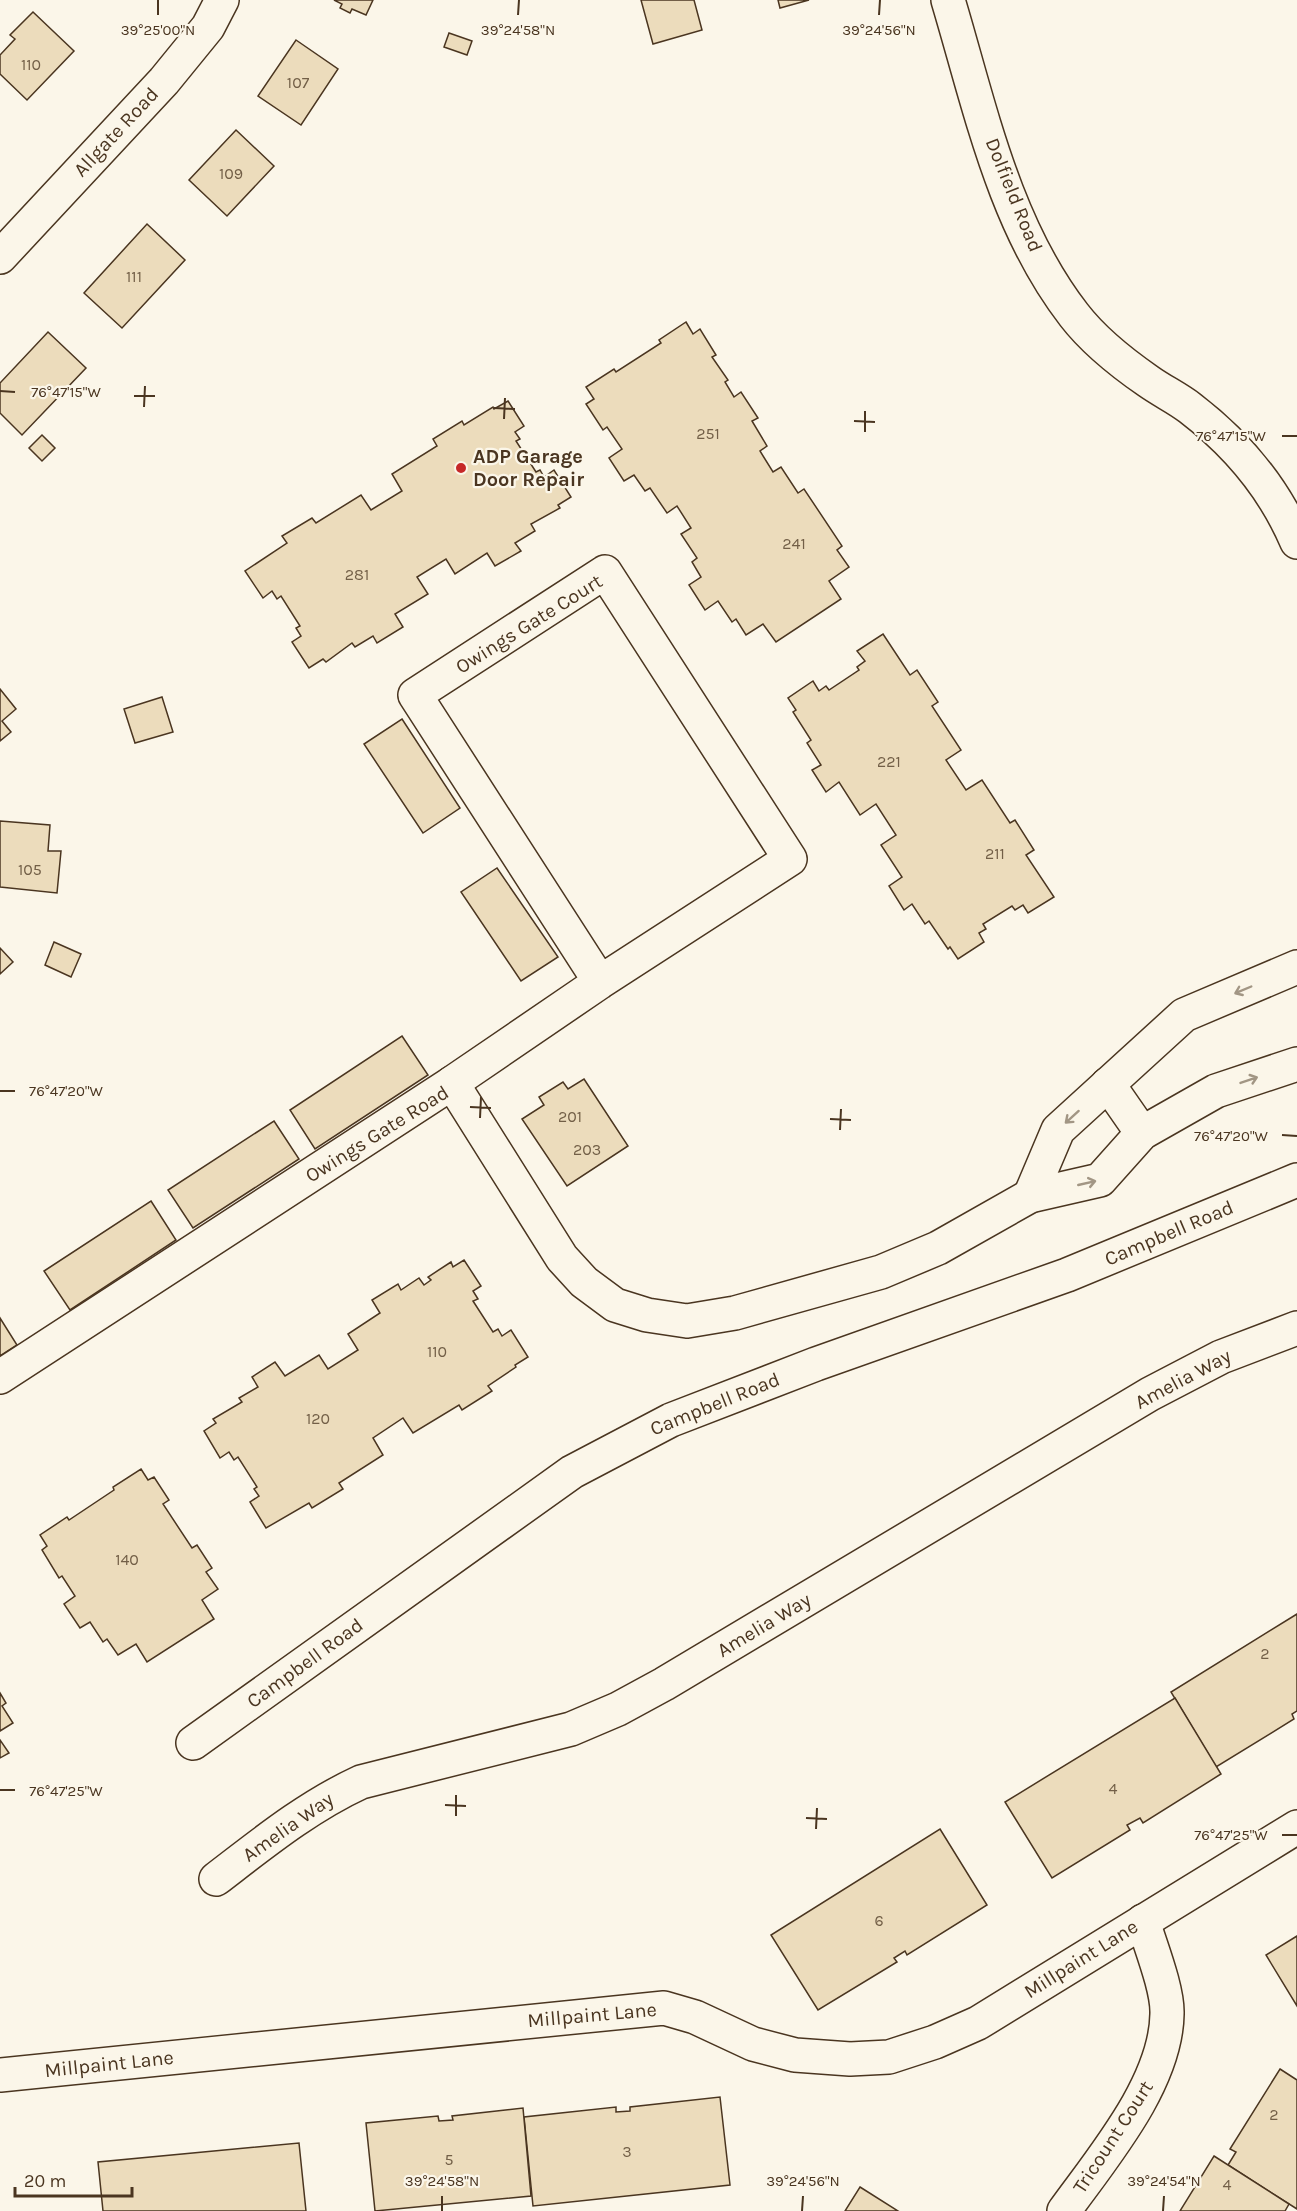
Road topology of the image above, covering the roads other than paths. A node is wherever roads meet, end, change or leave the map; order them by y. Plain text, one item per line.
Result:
1 (222, 0) edge
2 (948, 0) edge
3 (0, 257) edge
4 (1297, 542) edge
5 (1297, 967) edge
6 (600, 982) junction
7 (1297, 1064) edge
8 (452, 1083) junction
9 (1108, 1084) junction
10 (1142, 1133) junction
11 (1297, 1180) edge
12 (1030, 1196) junction
13 (1297, 1328) edge
14 (0, 1377) edge
15 (193, 1743) dead end
16 (1297, 1827) edge
17 (216, 1879) dead end
18 (1143, 1921) junction
19 (0, 2075) edge
20 (1064, 2211) edge

1 - 3 street, Allgate Road
2 - 4 street, Dolfield Road
5 -> 9 street
6 - 6 street, Owings Gate Court
6 - 8 street, Owings Gate Court
10 -> 7 street, Owings Gate Road
8 - 12 street, Owings Gate Road
8 - 14 street, Owings Gate Road
9 - 10 street
9 -> 12 street
12 -> 10 street, Owings Gate Road
11 - 15 street, Campbell Road
13 - 17 street, Amelia Way
16 - 18 street, Millpaint Lane
18 - 19 street, Millpaint Lane
18 - 20 street, Tricount Court

